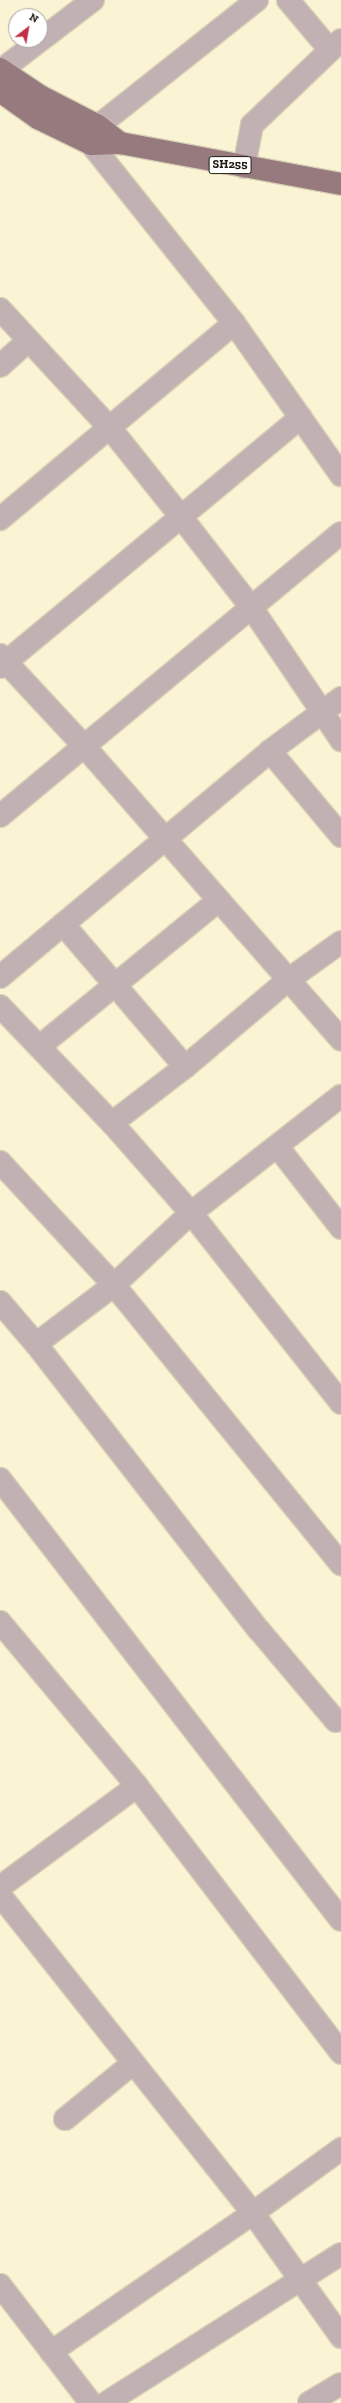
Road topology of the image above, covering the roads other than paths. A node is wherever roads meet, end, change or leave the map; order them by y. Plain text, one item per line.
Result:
1 (93, 0) edge
2 (257, 0) edge
3 (288, 0) edge
4 (335, 45) edge
5 (0, 75) edge
6 (95, 135) junction
7 (244, 167) junction
8 (341, 184) edge
9 (0, 309) edge
10 (234, 323) junction
11 (28, 341) junction
12 (0, 366) edge
13 (301, 416) junction
14 (110, 428) junction
15 (338, 466) edge
16 (181, 517) junction
17 (0, 519) edge
18 (341, 533) edge
19 (251, 607) junction
20 (2, 661) edge
21 (341, 698) edge
22 (321, 713) junction
23 (341, 740) edge
24 (84, 746) junction
25 (270, 751) junction
26 (0, 816) edge
27 (341, 836) edge
28 (164, 839) junction
29 (218, 901) junction
30 (63, 924) junction
31 (341, 942) edge
32 (0, 977) edge
33 (288, 980) junction
34 (117, 985) junction
35 (0, 1006) edge
36 (341, 1040) edge
37 (40, 1046) junction
38 (185, 1067) junction
39 (341, 1096) edge
40 (112, 1123) junction
41 (277, 1146) junction
42 (0, 1162) edge
43 (191, 1213) junction
44 (341, 1228) edge
45 (114, 1285) junction
46 (0, 1302) edge
47 (36, 1344) junction
48 (341, 1403) edge
49 (0, 1479) edge
50 (341, 1564) edge
51 (0, 1622) edge
52 (336, 1720) dead end
53 (138, 1786) junction
54 (0, 1887) edge
55 (0, 1895) edge
56 (341, 1920) edge
57 (341, 2054) edge
58 (132, 2064) junction
59 (66, 2118) dead end
60 (341, 2149) edge
61 (253, 2213) junction
62 (341, 2254) edge
63 (299, 2280) junction
64 (3, 2294) edge
65 (341, 2337) edge
66 (51, 2352) junction
67 (341, 2384) edge
68 (91, 2403) edge
69 (106, 2403) edge
70 (309, 2403) edge

1 - 5 street
2 - 6 street
3 - 4 street
4 - 7 street
5 - 6 main road, SH255
6 - 7 main road, SH255
6 - 10 street
7 - 8 main road, SH255
9 - 11 street
10 - 13 street
10 - 14 street
11 - 12 street
11 - 14 street
13 - 15 street
13 - 16 street
14 - 16 street
14 - 17 street
16 - 19 street
16 - 20 street
18 - 19 street
19 - 22 street
19 - 24 street
20 - 24 street
21 - 22 street
22 - 23 street
22 - 25 street
24 - 26 street
24 - 28 street
25 - 27 street
25 - 28 street
28 - 29 street
28 - 30 street
29 - 33 street
29 - 34 street
30 - 32 street
30 - 34 street
31 - 33 street
33 - 36 street
33 - 38 street
34 - 37 street
34 - 38 street
35 - 37 street
37 - 40 street
38 - 40 street
39 - 41 street
40 - 43 street
41 - 43 street
41 - 44 street
42 - 45 street
43 - 45 street
43 - 48 street
45 - 47 street
45 - 50 street
46 - 47 street
47 - 52 street
49 - 56 street
51 - 53 street
53 - 54 street
53 - 57 street
55 - 58 street
58 - 59 street
58 - 61 street
60 - 61 street
61 - 63 street
61 - 66 street
62 - 63 street
63 - 65 street
63 - 69 street
64 - 66 street
66 - 68 street
67 - 70 street

